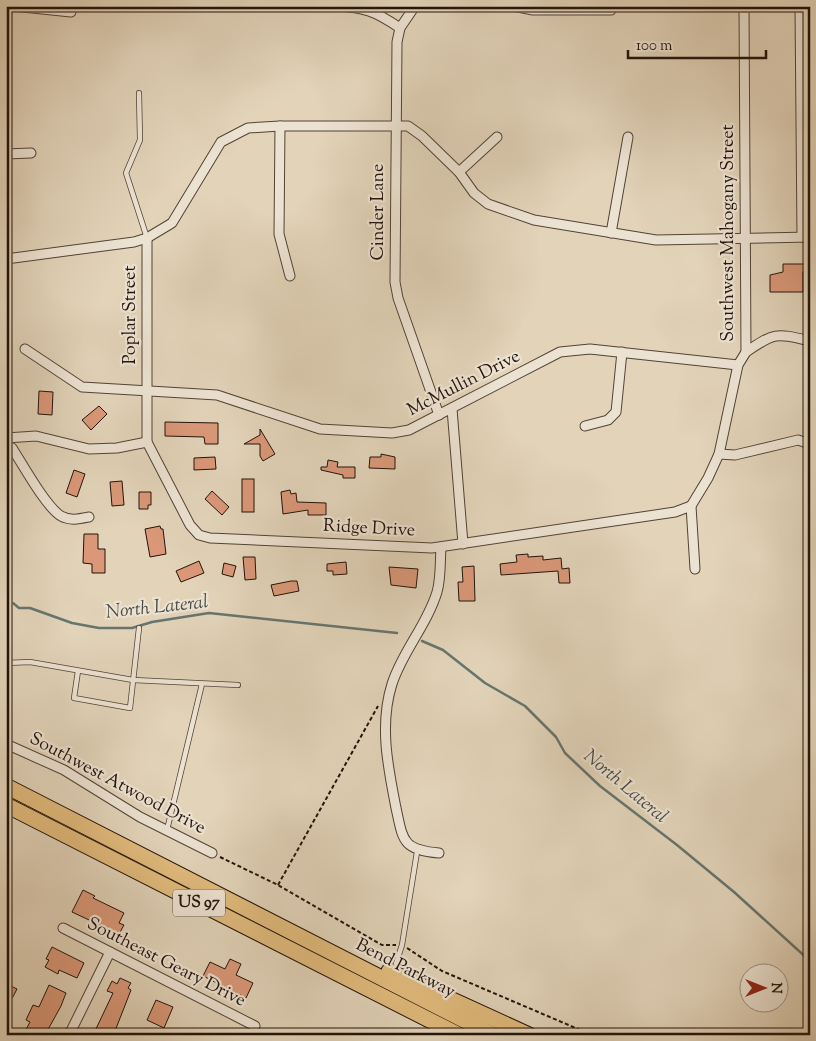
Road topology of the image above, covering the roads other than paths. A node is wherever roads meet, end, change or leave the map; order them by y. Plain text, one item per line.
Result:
1 (13, 6) edge
2 (334, 6) edge
3 (415, 6) edge
4 (513, 6) edge
5 (744, 6) edge
6 (800, 6) edge
7 (611, 10) dead end
8 (71, 12) dead end
9 (400, 28) junction
10 (139, 93) dead end
11 (395, 125) junction
12 (280, 126) junction
13 (497, 137) dead end
14 (628, 137) dead end
15 (31, 153) dead end
16 (6, 154) edge
17 (459, 172) junction
18 (611, 233) junction
19 (806, 237) edge
20 (146, 238) junction
21 (744, 238) junction
22 (6, 259) edge
23 (290, 276) dead end
24 (810, 340) edge
25 (25, 348) dead end
26 (622, 352) junction
27 (746, 352) junction
28 (738, 365) junction
29 (147, 392) junction
30 (452, 409) junction
31 (439, 415) junction
32 (585, 426) dead end
33 (6, 438) edge
34 (147, 442) junction
35 (6, 444) edge
36 (810, 444) edge
37 (719, 454) junction
38 (691, 506) junction
39 (89, 517) dead end
40 (463, 544) junction
41 (441, 547) junction
42 (695, 569) dead end
43 (139, 628) dead end
44 (6, 663) edge
45 (78, 671) junction
46 (133, 680) junction
47 (202, 684) junction
48 (238, 685) dead end
49 (6, 744) edge
50 (6, 786) edge
51 (6, 805) edge
52 (167, 830) junction
53 (417, 852) junction
54 (212, 853) road end
55 (439, 853) dead end
56 (63, 928) dead end
57 (299, 936) junction
58 (110, 952) junction
59 (393, 972) junction
60 (391, 1001) junction
61 (255, 1026) dead end
62 (69, 1035) edge
63 (442, 1035) edge
64 (459, 1035) edge
65 (493, 1035) edge
66 (529, 1035) edge

1 - 8 street
2 - 9 street
3 - 9 street, Cinder Lane
4 - 7 street
5 - 21 street, Southwest Mahogany Street
6 - 19 street
9 - 11 street, Cinder Lane
10 - 20 lane
11 - 12 street
11 - 17 street
11 - 31 street, Cinder Lane
12 - 20 street
12 - 23 street
13 - 17 street
14 - 18 street
15 - 16 street
17 - 18 street
18 - 21 street
19 - 21 street
20 - 22 street
20 - 29 street, Poplar Street
21 - 27 street, Southwest Mahogany Street
24 - 27 street
25 - 29 street, McMullin Drive
26 - 28 street, McMullin Drive
26 - 30 street, McMullin Drive
26 - 32 street
27 - 28 street, Southwest Mahogany Street
28 - 37 street, Southwest Mahogany Street
29 - 31 street, McMullin Drive
29 - 34 street, Ridge Drive
30 - 31 street, McMullin Drive
30 - 40 street
33 - 34 street
34 - 41 street, Ridge Drive
35 - 39 street
36 - 37 street
37 - 38 street, Southwest Mahogany Street
38 - 40 street, Ridge Drive
38 - 42 street
40 - 41 street, Ridge Drive
41 - 53 street
43 - 46 lane
44 - 45 lane
45 - 46 lane
45 - 46 lane
46 - 47 lane
47 - 48 lane
47 - 52 lane
49 - 52 street, Southwest Atwood Drive
50 - 57 highway, US 97
51 - 60 highway, US 97
52 - 54 street, Southwest Atwood Drive
53 - 55 street
53 - 59 lane
56 - 58 street, Southeast Geary Drive
57 - 59 highway
57 - 65 highway, Bend Parkway / US 97
58 - 61 street, Southeast Geary Drive
58 - 62 street
59 - 66 highway
60 - 63 highway
60 - 64 highway, Bend Parkway / US 97

